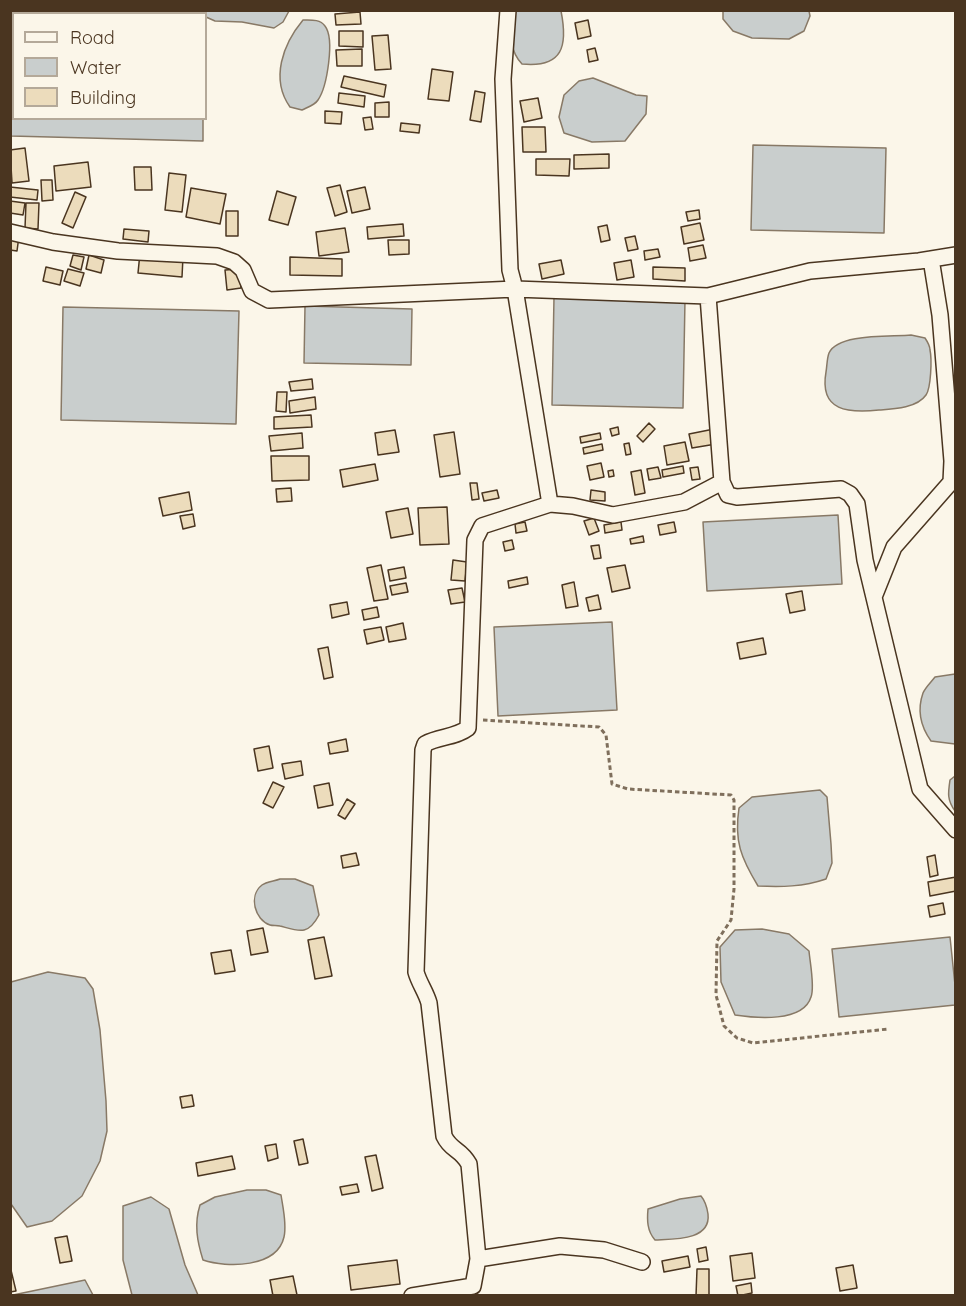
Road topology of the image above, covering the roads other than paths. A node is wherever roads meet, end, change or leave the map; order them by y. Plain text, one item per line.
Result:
1 (508, 10) edge
2 (10, 232) edge
3 (956, 255) edge
4 (931, 259) junction
5 (515, 289) junction
6 (708, 296) junction
7 (722, 482) junction
8 (550, 504) junction
9 (874, 597) junction
10 (956, 830) edge
11 (478, 1259) junction
12 (642, 1262) dead end
13 (473, 1291) edge
14 (412, 1296) edge

1 - 5 street
2 - 5 street
3 - 4 street
4 - 6 street
4 - 9 street
5 - 6 street
5 - 8 street
6 - 7 street
7 - 8 street
7 - 9 street
8 - 11 street
9 - 10 street
11 - 12 street
11 - 13 street
13 - 14 street

